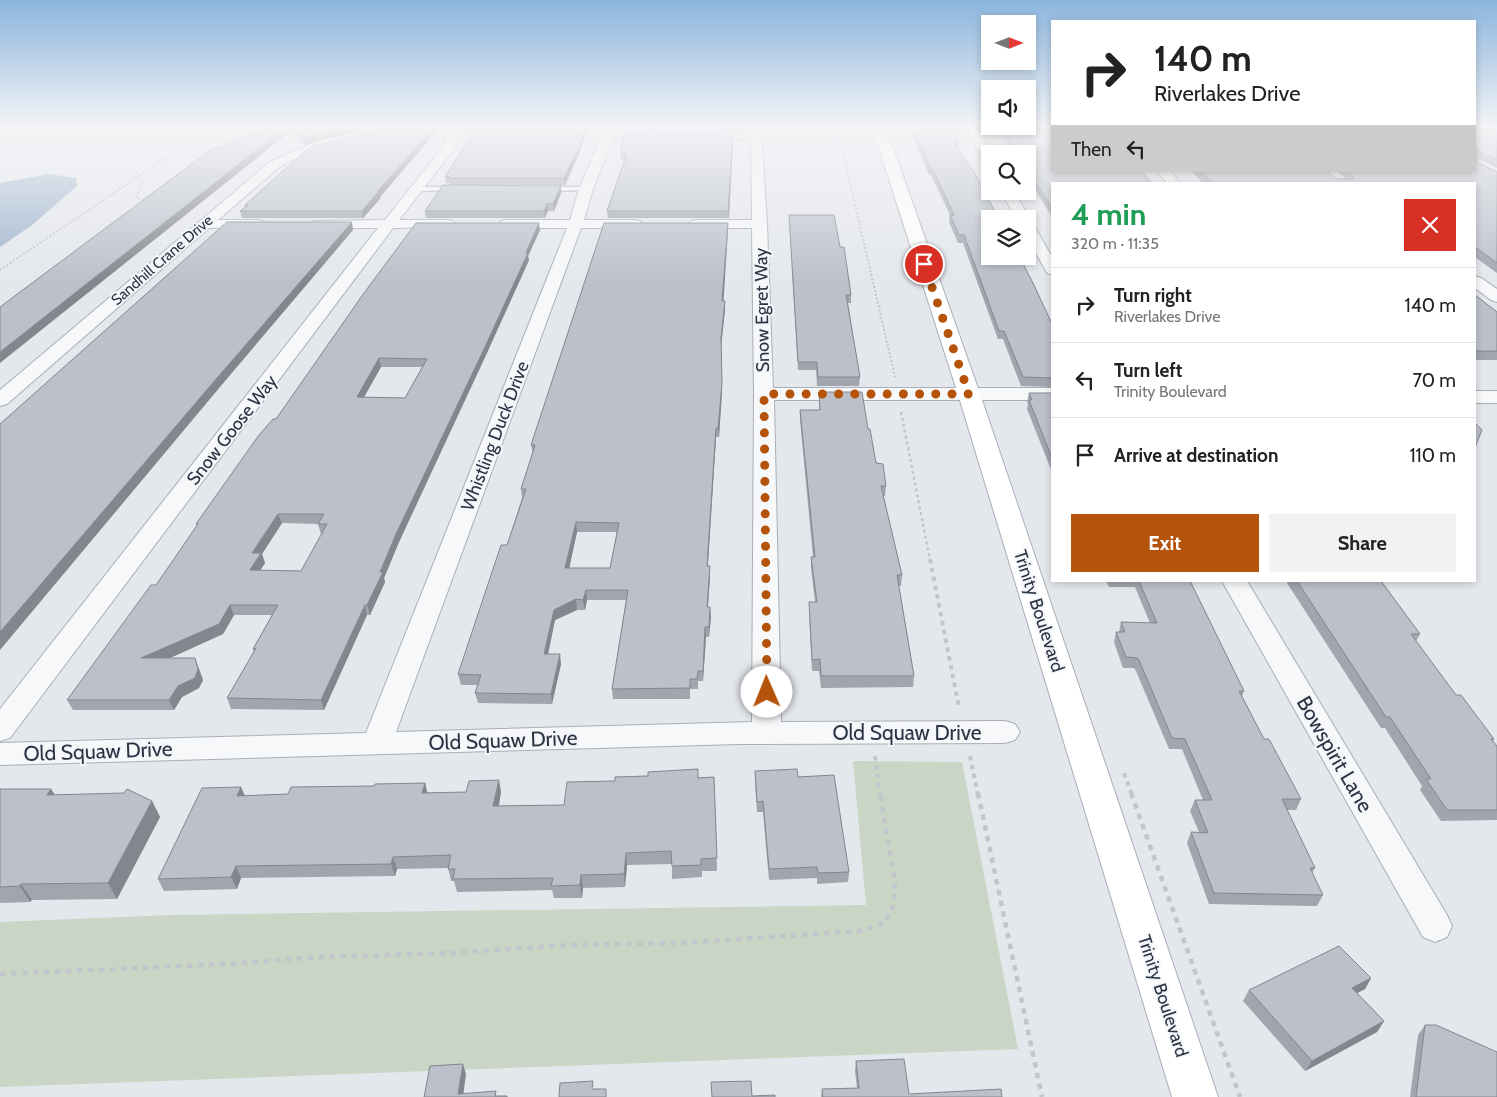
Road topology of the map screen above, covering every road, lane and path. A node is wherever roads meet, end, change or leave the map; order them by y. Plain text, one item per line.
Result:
1 (135, 178) edge
2 (136, 178) edge
3 (257, 178) edge
4 (425, 178) edge
5 (590, 178) edge
6 (758, 178) edge
7 (849, 178) edge
8 (896, 178) edge
9 (416, 189) junction
10 (463, 189) edge
11 (539, 189) edge
12 (586, 189) junction
13 (148, 200) edge
14 (391, 223) junction
15 (205, 224) junction
16 (273, 224) edge
17 (303, 224) edge
18 (459, 224) edge
19 (488, 224) edge
20 (576, 224) junction
21 (653, 224) edge
22 (682, 224) edge
23 (760, 224) junction
24 (1036, 241) edge
25 (1051, 268) edge
26 (0, 270) edge
27 (1476, 282) edge
28 (1497, 297) edge
29 (896, 384) dead end
30 (764, 394) junction
31 (969, 394) junction
32 (1051, 394) edge
33 (1476, 397) edge
34 (1497, 397) edge
35 (0, 400) edge
36 (900, 404) dead end
37 (1235, 582) edge
38 (959, 709) dead end
39 (0, 730) edge
40 (767, 732) junction
41 (1005, 732) dead end
42 (377, 743) junction
43 (0, 754) edge
44 (970, 755) dead end
45 (875, 756) dead end
46 (1123, 769) dead end
47 (1435, 926) dead end
48 (0, 974) edge
49 (1042, 1097) edge
50 (1195, 1097) edge
51 (1240, 1097) edge

1 - 26 path
2 - 13 path
3 - 15 street, Sandhill Crane Drive
4 - 9 street, Snow Goose Way
5 - 12 street, Whistling Duck Drive
6 - 23 street, Snow Egret Way
7 - 29 path
8 - 31 main road, Trinity Boulevard
9 - 10 lane
9 - 14 street, Snow Goose Way
11 - 12 lane
12 - 20 street, Whistling Duck Drive
14 - 17 street
14 - 18 street
14 - 39 street, Snow Goose Way
15 - 16 street
15 - 35 street, Sandhill Crane Drive
19 - 20 street
20 - 21 street
20 - 42 street, Whistling Duck Drive
22 - 23 street
23 - 30 street, Snow Egret Way
24 - 25 street
27 - 28 street
30 - 31 street
30 - 40 street, Snow Egret Way
31 - 32 street
31 - 50 main road, Trinity Boulevard
33 - 34 street
36 - 38 path
37 - 47 street, Bowspirit Lane
40 - 41 street, Old Squaw Drive
40 - 42 street, Old Squaw Drive
42 - 43 street, Old Squaw Drive
44 - 49 path
45 - 48 path
46 - 51 path

